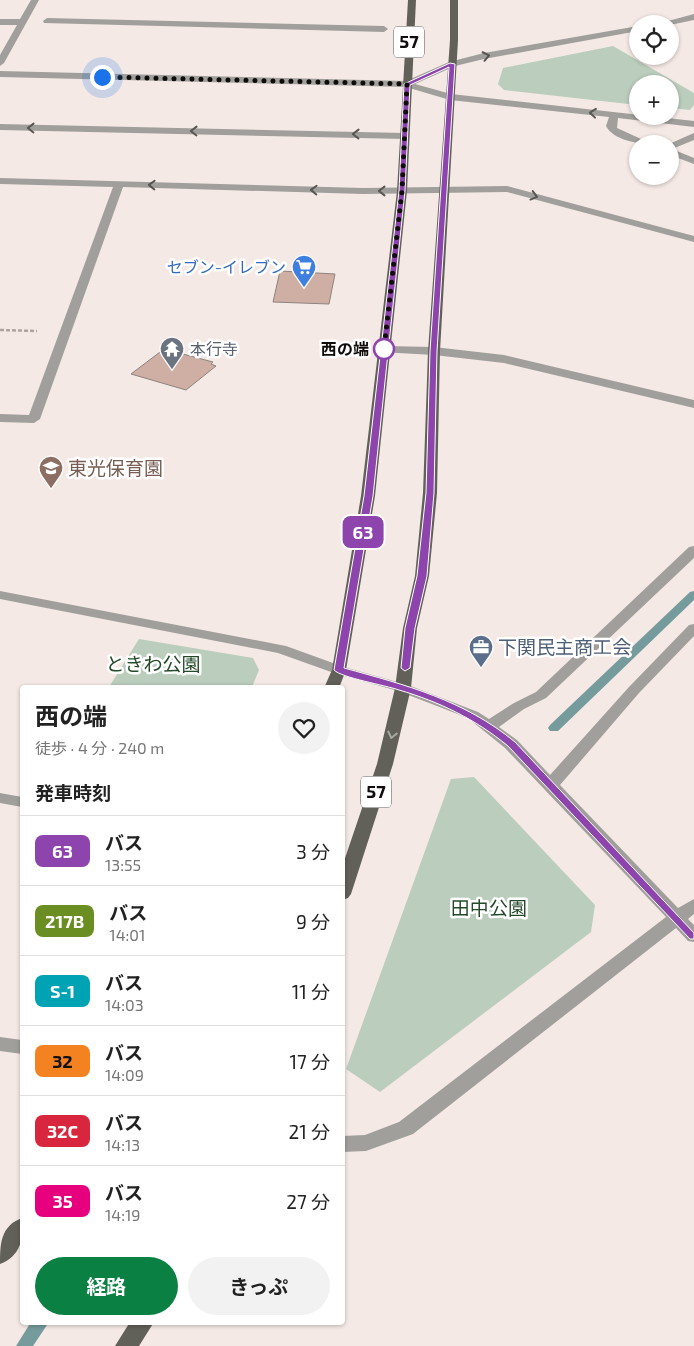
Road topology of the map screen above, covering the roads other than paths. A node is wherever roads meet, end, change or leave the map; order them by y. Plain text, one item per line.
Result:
1 (35, 0) edge
2 (412, 0) edge
3 (454, 0) edge
4 (694, 17) edge
5 (679, 20) edge
6 (47, 21) dead end
7 (0, 22) edge
8 (22, 22) junction
9 (384, 28) dead end
10 (629, 30) edge
11 (0, 62) edge
12 (452, 64) junction
13 (0, 74) edge
14 (407, 84) junction
15 (450, 97) junction
16 (615, 115) junction
17 (694, 124) edge
18 (0, 127) edge
19 (405, 136) junction
20 (694, 136) edge
21 (629, 137) edge
22 (679, 143) edge
23 (679, 155) edge
24 (694, 161) edge
25 (0, 181) edge
26 (119, 184) junction
27 (445, 190) junction
28 (402, 191) junction
29 (694, 239) edge
30 (384, 350) junction
31 (434, 351) junction
32 (694, 404) edge
33 (0, 418) edge
34 (694, 550) edge
35 (0, 595) edge
36 (694, 628) edge
37 (338, 670) junction
38 (332, 685) edge
39 (403, 688) junction
40 (490, 726) junction
41 (550, 786) junction
42 (0, 798) edge
43 (20, 802) edge
44 (348, 862) edge
45 (345, 878) edge
46 (694, 905) edge
47 (676, 917) junction
48 (694, 936) edge
49 (0, 1044) edge
50 (20, 1047) edge
51 (345, 1144) edge
52 (20, 1230) edge
53 (0, 1255) edge
54 (141, 1325) edge
55 (126, 1346) edge

1 - 8 street
2 - 14 main road, 57
3 - 12 main road, 57
4 - 5 street
6 - 9 street
7 - 8 street
8 - 11 street
12 -> 10 street
12 - 14 street
12 - 15 main road, 57
13 - 14 street
14 - 15 street
14 - 19 main road, 57
16 -> 15 street
15 - 27 main road, 57
16 - 17 street
16 - 21 street
19 -> 18 street
19 - 28 main road, 57
20 - 22 street
23 - 24 street
25 - 26 street
28 -> 26 street
26 - 33 street
27 - 28 street
27 -> 29 street
27 - 31 main road, 57
28 - 30 main road, 57
30 - 31 street
30 - 37 main road, 57
31 - 32 street
31 - 39 main road, 57
34 - 40 street
35 - 37 street
36 - 41 street
37 - 38 main road, 57
37 - 39 street
39 - 40 street
39 -> 44 main road, 57
40 - 41 street
41 - 47 street
42 - 43 street
44 - 45 main road, 57
46 - 47 street
47 - 48 street
47 - 51 street
49 - 50 street
52 - 53 main road
54 - 55 main road

